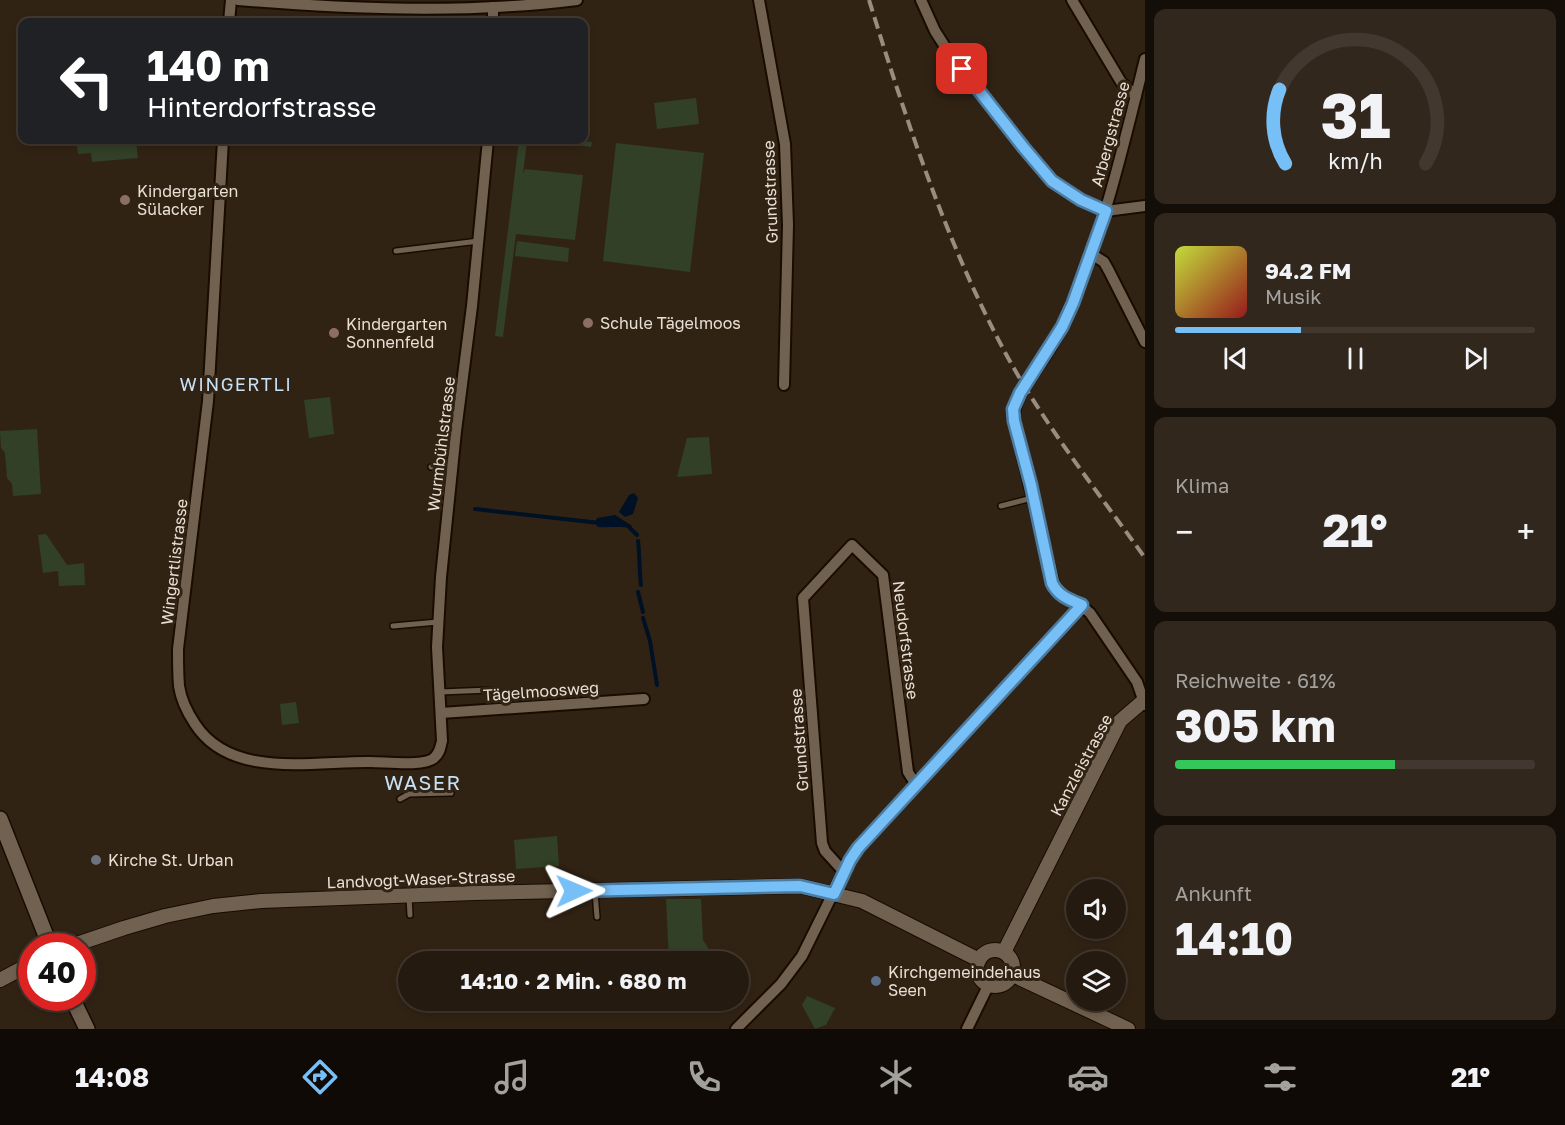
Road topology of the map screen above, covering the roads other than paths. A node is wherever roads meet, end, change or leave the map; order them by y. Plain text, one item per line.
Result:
1 (231, 0) edge
2 (238, 0) edge
3 (577, 0) edge
4 (759, 0) edge
5 (921, 0) edge
6 (1072, 0) edge
7 (534, 2) edge
8 (493, 7) junction
9 (229, 18) edge
10 (493, 18) edge
11 (1145, 59) edge
12 (1136, 96) junction
13 (223, 144) edge
14 (488, 144) edge
15 (1145, 206) edge
16 (1106, 211) junction
17 (478, 241) junction
18 (396, 251) dead end
19 (1090, 253) junction
20 (1145, 342) edge
21 (784, 385) dead end
22 (453, 464) junction
23 (431, 467) dead end
24 (1034, 498) junction
25 (1000, 506) dead end
26 (803, 598) joint
27 (1082, 605) junction
28 (438, 622) junction
29 (393, 626) dead end
30 (490, 690) dead end
31 (440, 692) junction
32 (644, 699) dead end
33 (1144, 704) edge
34 (441, 713) junction
35 (440, 752) joint
36 (916, 785) junction
37 (451, 793) dead end
38 (400, 799) dead end
39 (0, 819) edge
40 (844, 872) junction
41 (595, 890) junction
42 (834, 894) junction
43 (409, 896) junction
44 (410, 915) dead end
45 (597, 917) dead end
46 (45, 933) edge
47 (96, 938) edge
48 (1004, 952) junction
49 (979, 960) junction
50 (18, 970) edge
51 (1012, 975) junction
52 (0, 980) edge
53 (988, 986) junction
54 (78, 1011) edge
55 (87, 1029) edge
56 (736, 1029) edge
57 (968, 1029) edge
58 (1128, 1029) edge

1 - 9 street
2 - 8 street
3 - 7 street
4 - 21 street, Grundstrasse
5 - 16 street
6 - 12 street
7 - 8 street
8 - 10 street
11 - 12 street, Arbergstrasse
12 - 16 street, Arbergstrasse
13 - 35 street, Wingertlistrasse
14 - 17 street, Wurmbühlstrasse
15 - 16 street
16 - 19 street, Arbergstrasse
17 - 18 lane
17 - 22 street, Wurmbühlstrasse
19 - 20 street
19 - 24 street, Arbergstrasse
22 - 23 lane
22 - 28 street, Wurmbühlstrasse
24 - 25 lane
24 - 27 street, Arbergstrasse
26 - 36 street, Neudorfstrasse
26 - 40 street, Grundstrasse
27 - 33 street, Kanzleistrasse
27 - 36 street
28 - 29 lane
28 - 31 street, Wurmbühlstrasse
30 - 31 lane
31 - 34 street, Wurmbühlstrasse
32 - 34 street, Tägelmoosweg
33 - 48 street, Kanzleistrasse
34 - 35 street, Wurmbühlstrasse
36 - 40 street
37 - 38 lane
39 - 46 main road
40 - 42 street
41 - 42 street, Landvogt-Waser-Strasse
41 - 43 street, Landvogt-Waser-Strasse
41 - 45 lane
42 - 49 street, Landvogt-Waser-Strasse
42 - 56 street
43 - 44 lane
43 - 47 street, Landvogt-Waser-Strasse
48 - 49 street
48 - 51 street
49 - 53 street
50 - 52 street
51 - 53 street
51 - 58 street
53 - 57 street
54 - 55 main road

